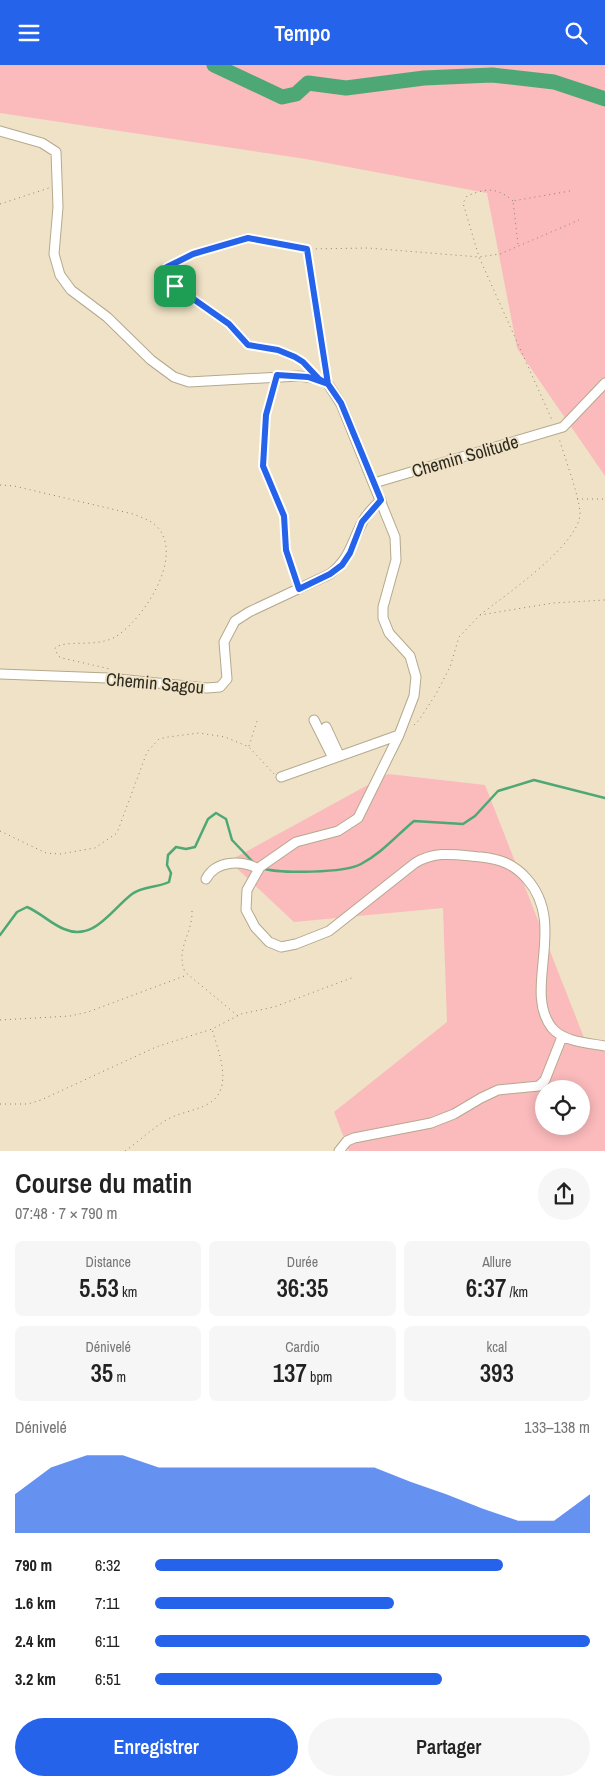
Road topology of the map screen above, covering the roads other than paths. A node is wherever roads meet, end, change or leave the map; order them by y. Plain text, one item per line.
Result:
1 (0, 131) edge
2 (605, 383) edge
3 (374, 483) junction
4 (381, 500) junction
5 (0, 674) edge
6 (314, 720) dead end
7 (326, 727) dead end
8 (399, 735) junction
9 (336, 757) junction
10 (281, 777) road end
11 (259, 869) junction
12 (206, 879) dead end
13 (562, 1037) junction
14 (605, 1046) edge
15 (338, 1151) edge

1 - 3 street
2 - 3 street, Chemin Solitude
3 - 4 street
4 - 5 street, Chemin Sagou
4 - 8 street
6 - 9 street
7 - 9 street
8 - 9 street
8 - 11 street
9 - 10 street
11 - 12 street
11 - 13 street
13 - 14 street
13 - 15 street

